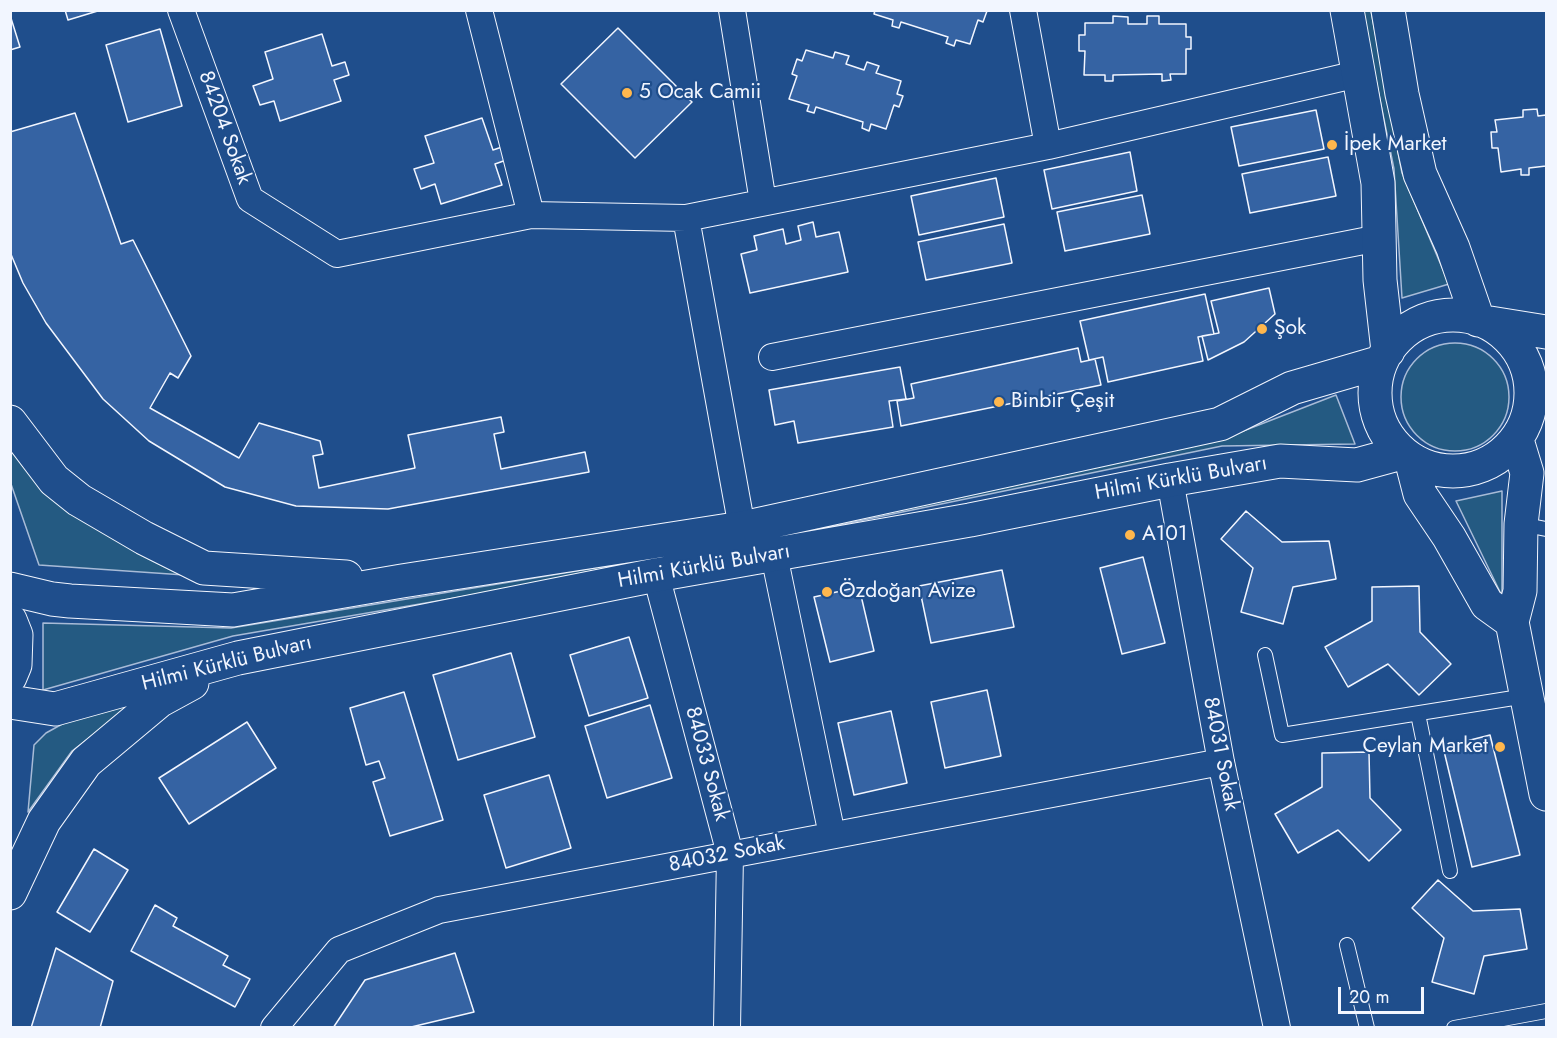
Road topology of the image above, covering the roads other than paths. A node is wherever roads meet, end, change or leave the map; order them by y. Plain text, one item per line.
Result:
1 (181, 10) edge
2 (479, 10) edge
3 (732, 10) edge
4 (1023, 10) edge
5 (1347, 10) edge
6 (1388, 10) edge
7 (1358, 74) junction
8 (1048, 146) junction
9 (763, 202) junction
10 (531, 216) junction
11 (686, 218) junction
12 (1379, 238) junction
13 (1484, 322) junction
14 (1546, 332) edge
15 (772, 357) dead end
16 (1384, 357) junction
17 (10, 422) edge
18 (1529, 430) edge
19 (1406, 456) junction
20 (1170, 480) junction
21 (1534, 526) edge
22 (742, 528) junction
23 (774, 555) junction
24 (656, 575) junction
25 (402, 581) junction
26 (10, 589) edge
27 (10, 620) edge
28 (1512, 622) junction
29 (1265, 655) dead end
30 (238, 657) junction
31 (10, 677) edge
32 (1536, 694) edge
33 (10, 702) edge
34 (1418, 714) junction
35 (1221, 762) junction
36 (1546, 794) edge
37 (832, 835) junction
38 (730, 854) junction
39 (1450, 871) dead end
40 (10, 893) edge
41 (1347, 945) dead end
42 (1546, 1011) edge
43 (1530, 1021) edge
44 (274, 1028) edge
45 (727, 1028) edge
46 (1277, 1028) edge
47 (1367, 1028) edge
48 (1454, 1028) edge

1 - 10 street, 84204 Sokak
2 - 10 street
3 - 9 street
4 - 8 street
5 - 7 main road
6 - 13 main road
7 - 8 street, 84204 Sokak
7 - 12 main road
8 - 9 street, 84204 Sokak
9 - 11 street, 84204 Sokak
10 - 11 street, 84204 Sokak
11 - 22 street
12 - 15 street
12 - 16 main road
13 - 14 main road
13 - 16 main road
13 - 18 main road
16 - 19 main road
16 - 22 main road, Hilmi Kürklü Bulvarı
17 - 25 main road
18 - 19 main road
18 - 21 main road
19 - 20 main road, Hilmi Kürklü Bulvarı
19 - 28 main road
20 - 23 main road, Hilmi Kürklü Bulvarı
20 - 35 street, 84031 Sokak
21 - 28 main road
22 - 25 main road, Hilmi Kürklü Bulvarı
23 - 24 main road, Hilmi Kürklü Bulvarı
23 - 37 street
24 - 30 main road, Hilmi Kürklü Bulvarı
24 - 38 street, 84033 Sokak
25 - 26 main road, Hilmi Kürklü Bulvarı
27 - 31 main road
28 - 32 main road
29 - 34 lane
30 - 33 main road, Hilmi Kürklü Bulvarı
30 - 40 main road
32 - 34 lane
32 - 36 main road
34 - 39 lane
35 - 37 street, 84032 Sokak
35 - 46 street, 84031 Sokak
37 - 38 street, 84032 Sokak
38 - 44 street, 84032 Sokak
38 - 45 street, 84033 Sokak
41 - 47 lane
42 - 43 lane
43 - 48 lane

